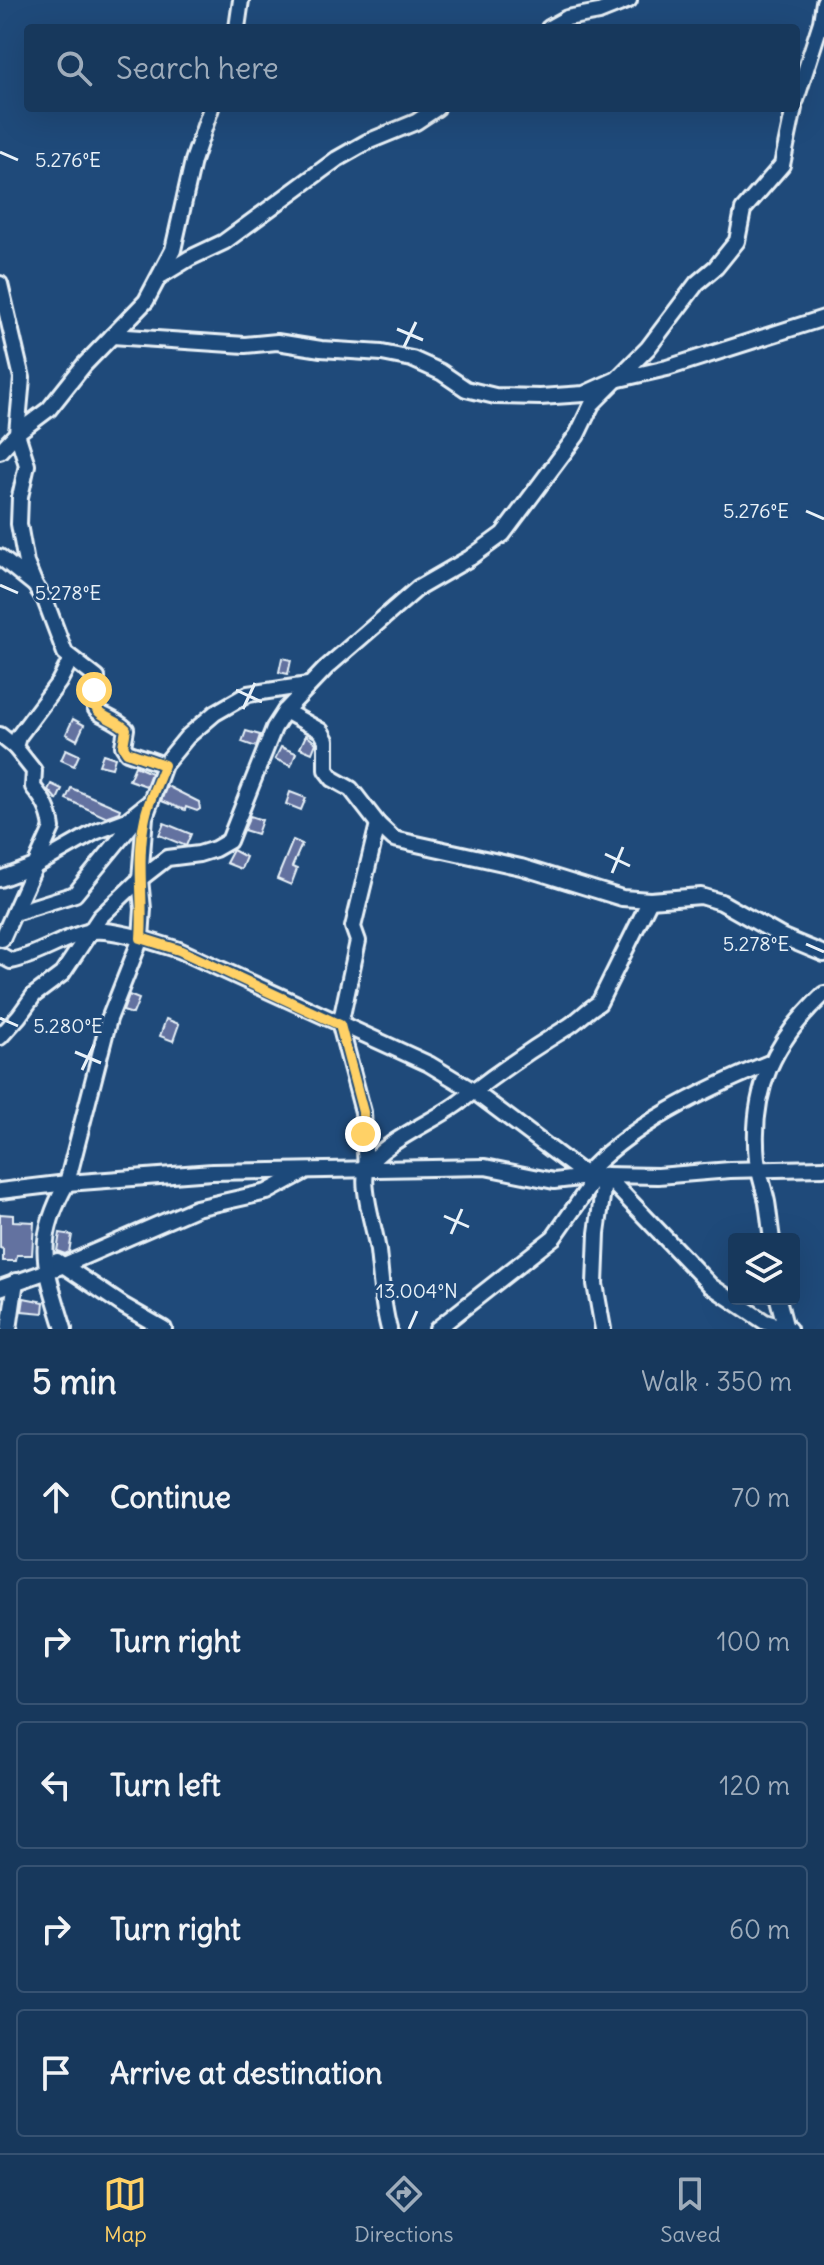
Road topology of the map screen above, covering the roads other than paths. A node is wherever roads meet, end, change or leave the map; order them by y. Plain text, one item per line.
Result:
1 (241, 0) edge
2 (629, 0) edge
3 (824, 2) edge
4 (238, 24) edge
5 (556, 24) edge
6 (800, 88) edge
7 (210, 112) edge
8 (431, 112) edge
9 (793, 112) edge
10 (160, 276) junction
11 (0, 284) edge
12 (824, 318) edge
13 (112, 336) junction
14 (615, 380) junction
15 (17, 433) junction
16 (0, 451) edge
17 (0, 557) edge
18 (35, 585) junction
19 (71, 659) junction
20 (308, 685) junction
21 (285, 711) junction
22 (0, 735) edge
23 (15, 747) junction
24 (164, 765) junction
25 (151, 801) junction
26 (378, 824) junction
27 (37, 865) junction
28 (0, 879) edge
29 (140, 879) junction
30 (650, 900) junction
31 (14, 913) junction
32 (89, 931) junction
33 (141, 938) junction
34 (1, 939) edge
35 (824, 954) edge
36 (0, 955) edge
37 (824, 994) edge
38 (340, 1025) junction
39 (0, 1037) edge
40 (769, 1063) junction
41 (472, 1090) junction
42 (824, 1168) edge
43 (366, 1169) junction
44 (759, 1170) junction
45 (306, 1171) junction
46 (605, 1175) junction
47 (585, 1176) junction
48 (67, 1183) junction
49 (0, 1191) edge
50 (771, 1233) edge
51 (55, 1268) junction
52 (16, 1281) junction
53 (0, 1288) edge
54 (780, 1305) edge
55 (9, 1329) edge
56 (64, 1329) edge
57 (164, 1329) edge
58 (389, 1329) edge
59 (437, 1329) edge
60 (603, 1329) edge
61 (787, 1329) edge

1 - 4 street
2 - 5 street
3 - 6 street
7 - 10 street
8 - 10 street
9 - 14 street
10 - 13 street
11 - 15 street
12 - 14 street
13 - 14 street
13 - 15 street
14 - 20 street
15 - 16 street
15 - 18 street
17 - 18 street
18 - 19 street
19 - 23 street
19 - 24 street
20 - 21 street
20 - 24 street
21 - 26 street
21 - 29 street
22 - 23 street
23 - 27 street
24 - 25 street
25 - 27 street
25 - 29 street
25 - 31 street
26 - 30 street
26 - 38 street
27 - 28 street
27 - 31 street
29 - 32 street
29 - 33 street
30 - 35 street
30 - 41 street
31 - 34 street
32 - 33 street
32 - 36 street
32 - 39 street
33 - 38 street
33 - 48 street
37 - 40 street
38 - 41 street
38 - 43 street
40 - 44 street
40 - 47 street
41 - 43 street
41 - 47 street
42 - 44 street
43 - 45 street
43 - 47 street
43 - 58 street
44 - 46 street
44 - 50 street
45 - 48 street
45 - 51 street
46 - 47 street
46 - 59 street
46 - 60 street
46 - 61 street
48 - 49 street
48 - 51 street
51 - 52 street
51 - 56 street
51 - 57 street
52 - 53 street
52 - 55 street
54 - 61 street

